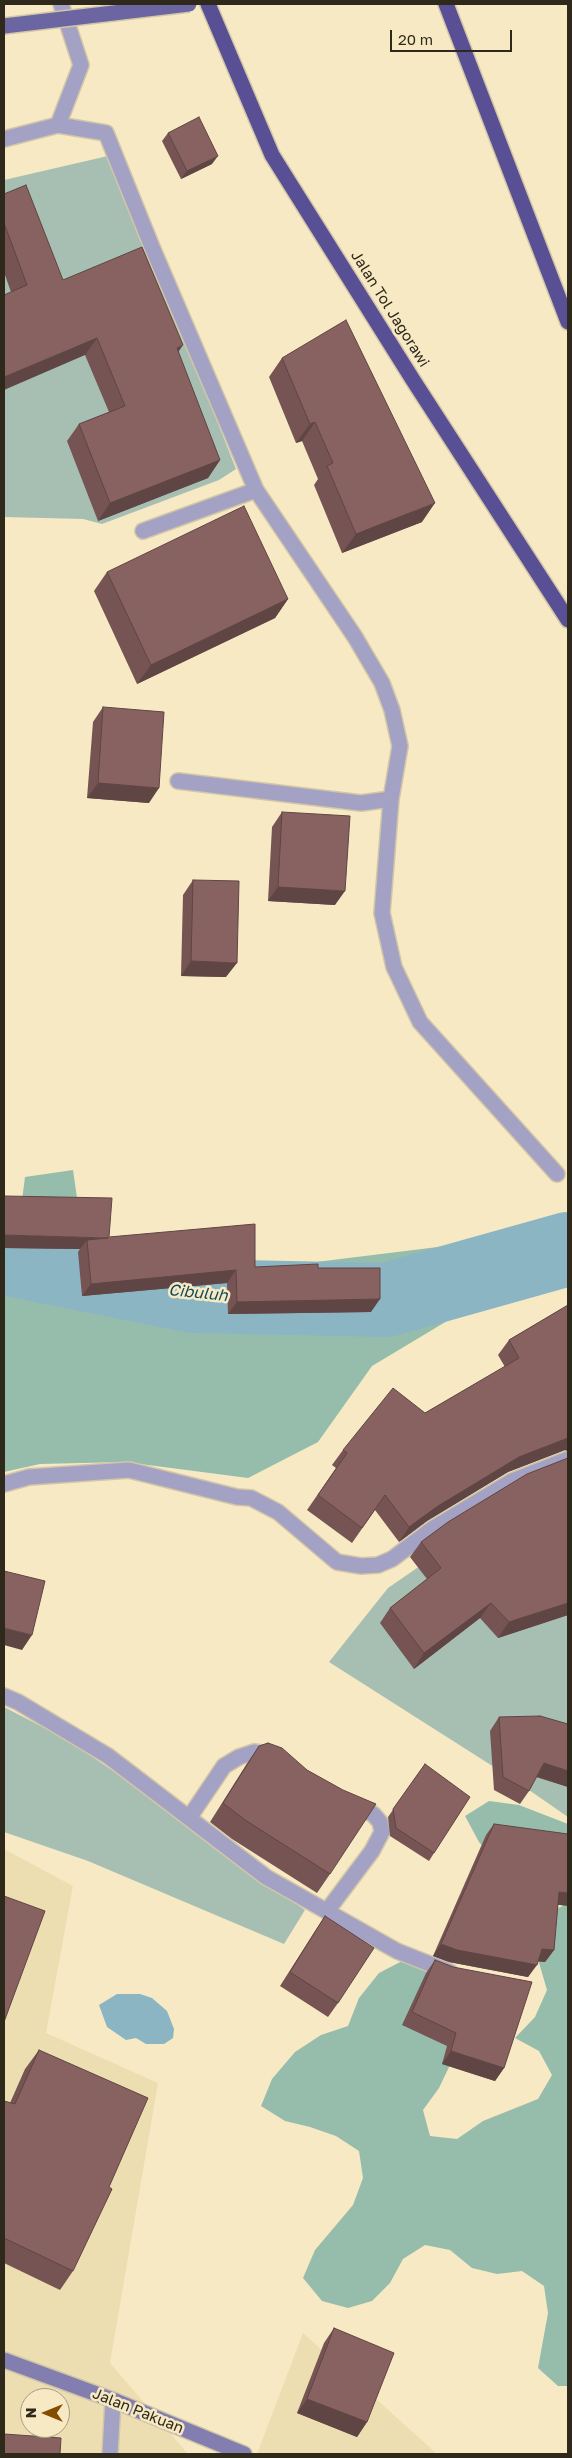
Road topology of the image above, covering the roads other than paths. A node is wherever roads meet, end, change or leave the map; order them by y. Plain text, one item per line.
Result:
1 (61, 4) edge
2 (189, 4) edge
3 (208, 4) edge
4 (446, 4) edge
5 (4, 26) edge
6 (58, 125) junction
7 (4, 139) edge
8 (568, 322) edge
9 (256, 490) junction
10 (143, 532) dead end
11 (568, 620) edge
12 (178, 781) dead end
13 (391, 799) junction
14 (557, 1174) dead end
15 (568, 1459) edge
16 (4, 1484) edge
17 (4, 1696) edge
18 (286, 1770) edge
19 (334, 1801) edge
20 (189, 1818) junction
21 (327, 1911) junction
22 (464, 1974) edge
23 (4, 2360) edge
24 (113, 2400) junction
25 (110, 2454) edge
26 (244, 2454) edge

1 - 6 street
2 - 5 main road, bridge
3 - 11 highway, Jalan Tol Jagorawi
4 - 8 highway
6 - 7 street
6 - 9 street
9 - 10 street
9 - 13 street
12 - 13 street
13 - 14 street
15 - 16 street
17 - 20 street
18 - 20 street
19 - 21 street
20 - 21 street
21 - 22 street
23 - 24 street, Jalan Pakuan
24 - 25 street
24 - 26 street, Jalan Pakuan

